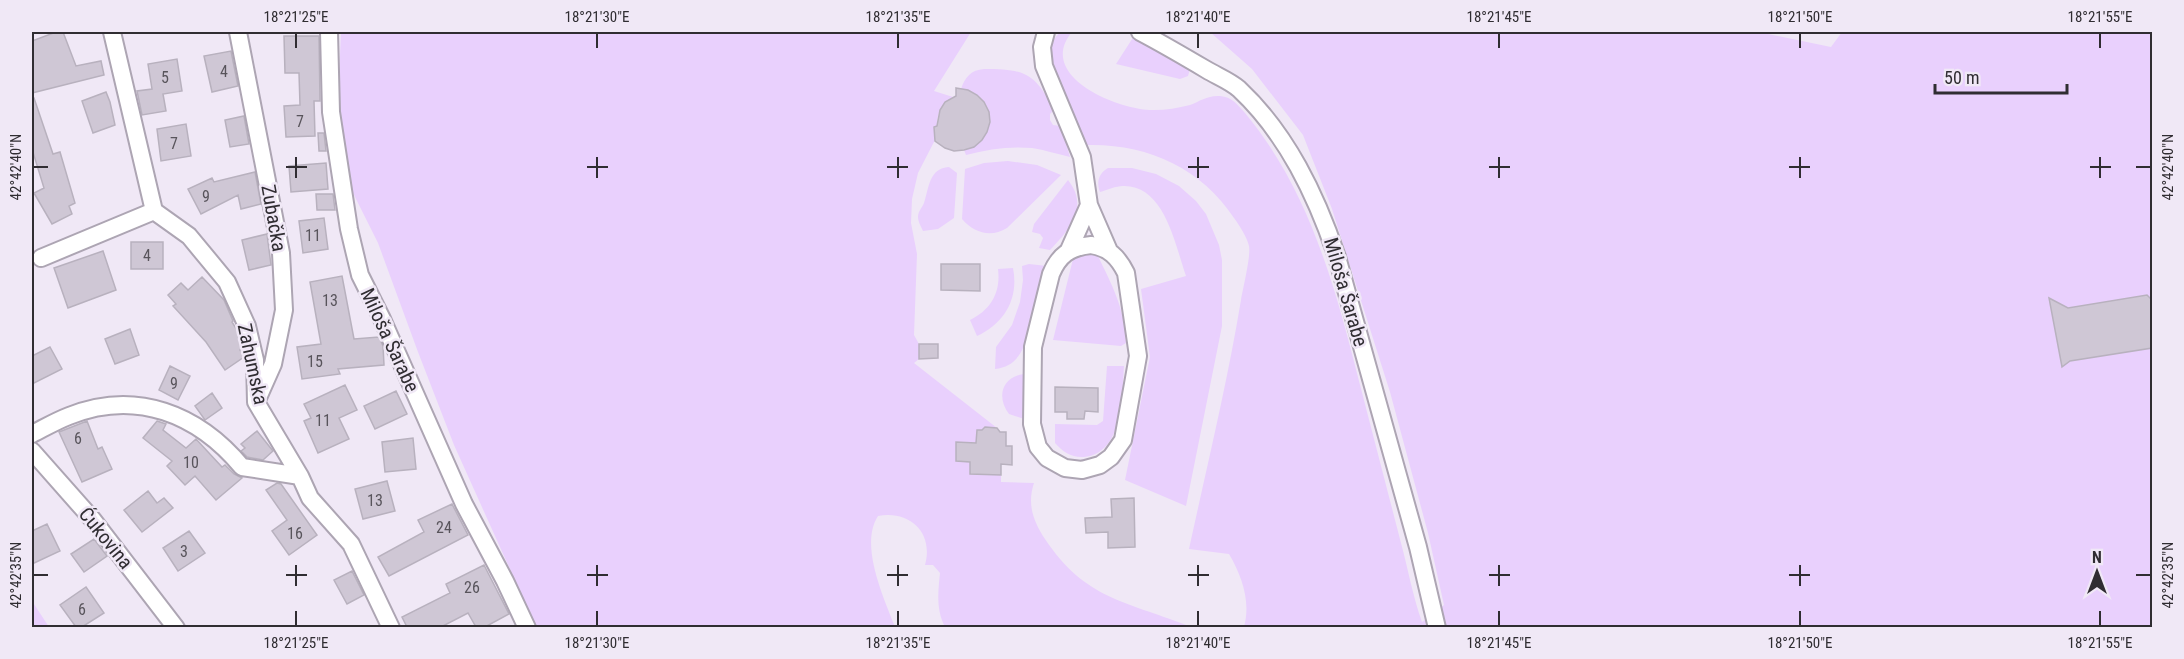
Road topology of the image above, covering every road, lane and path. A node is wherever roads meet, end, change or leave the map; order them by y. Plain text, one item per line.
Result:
1 (112, 32) edge
2 (238, 32) edge
3 (329, 32) edge
4 (1046, 32) edge
5 (1140, 32) edge
6 (1089, 205) junction
7 (154, 211) junction
8 (1070, 250) junction
9 (1109, 250) junction
10 (41, 258) dead end
11 (256, 402) junction
12 (32, 434) edge
13 (32, 452) edge
14 (300, 476) junction
15 (176, 627) edge
16 (391, 627) edge
17 (527, 627) edge
18 (1437, 627) edge

1 - 7 street
2 - 11 street, Zubačka
3 - 17 street, Miloša Šarabe
4 - 6 street
5 - 18 street, Miloša Šarabe
6 - 8 street
6 - 9 street
7 - 10 street
7 - 11 street, Zahumska
8 - 9 street
8 - 9 street
11 - 14 street, Zahumska
12 - 14 street
13 - 15 street, Ćukovina
14 - 16 street, Zahumska

